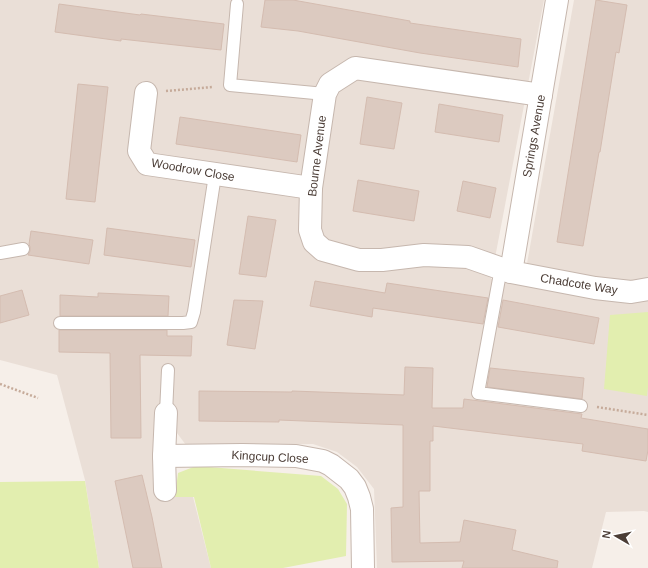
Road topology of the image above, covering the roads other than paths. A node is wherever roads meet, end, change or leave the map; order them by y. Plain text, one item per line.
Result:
1 (557, 0) edge
2 (237, 4) dead end
3 (146, 93) road end
4 (325, 94) junction
5 (541, 95) junction
6 (215, 175) junction
7 (311, 188) junction
8 (23, 249) dead end
9 (0, 253) edge
10 (506, 270) junction
11 (648, 289) edge
12 (60, 323) dead end
13 (168, 370) dead end
14 (581, 406) dead end
15 (166, 413) joint
16 (164, 456) junction
17 (165, 490) dead end
18 (363, 568) edge

1 - 5 street, Springs Avenue
2 - 4 lane
3 - 6 street, Woodrow Close
4 - 5 street
4 - 7 street, Bourne Avenue
5 - 10 street, Springs Avenue
6 - 7 street, Woodrow Close
6 - 12 lane
7 - 10 street, Bourne Avenue
8 - 9 lane
10 - 11 street, Chadcote Way
10 - 14 lane
13 - 15 lane
15 - 16 street
16 - 17 street
16 - 18 street, Kingcup Close

